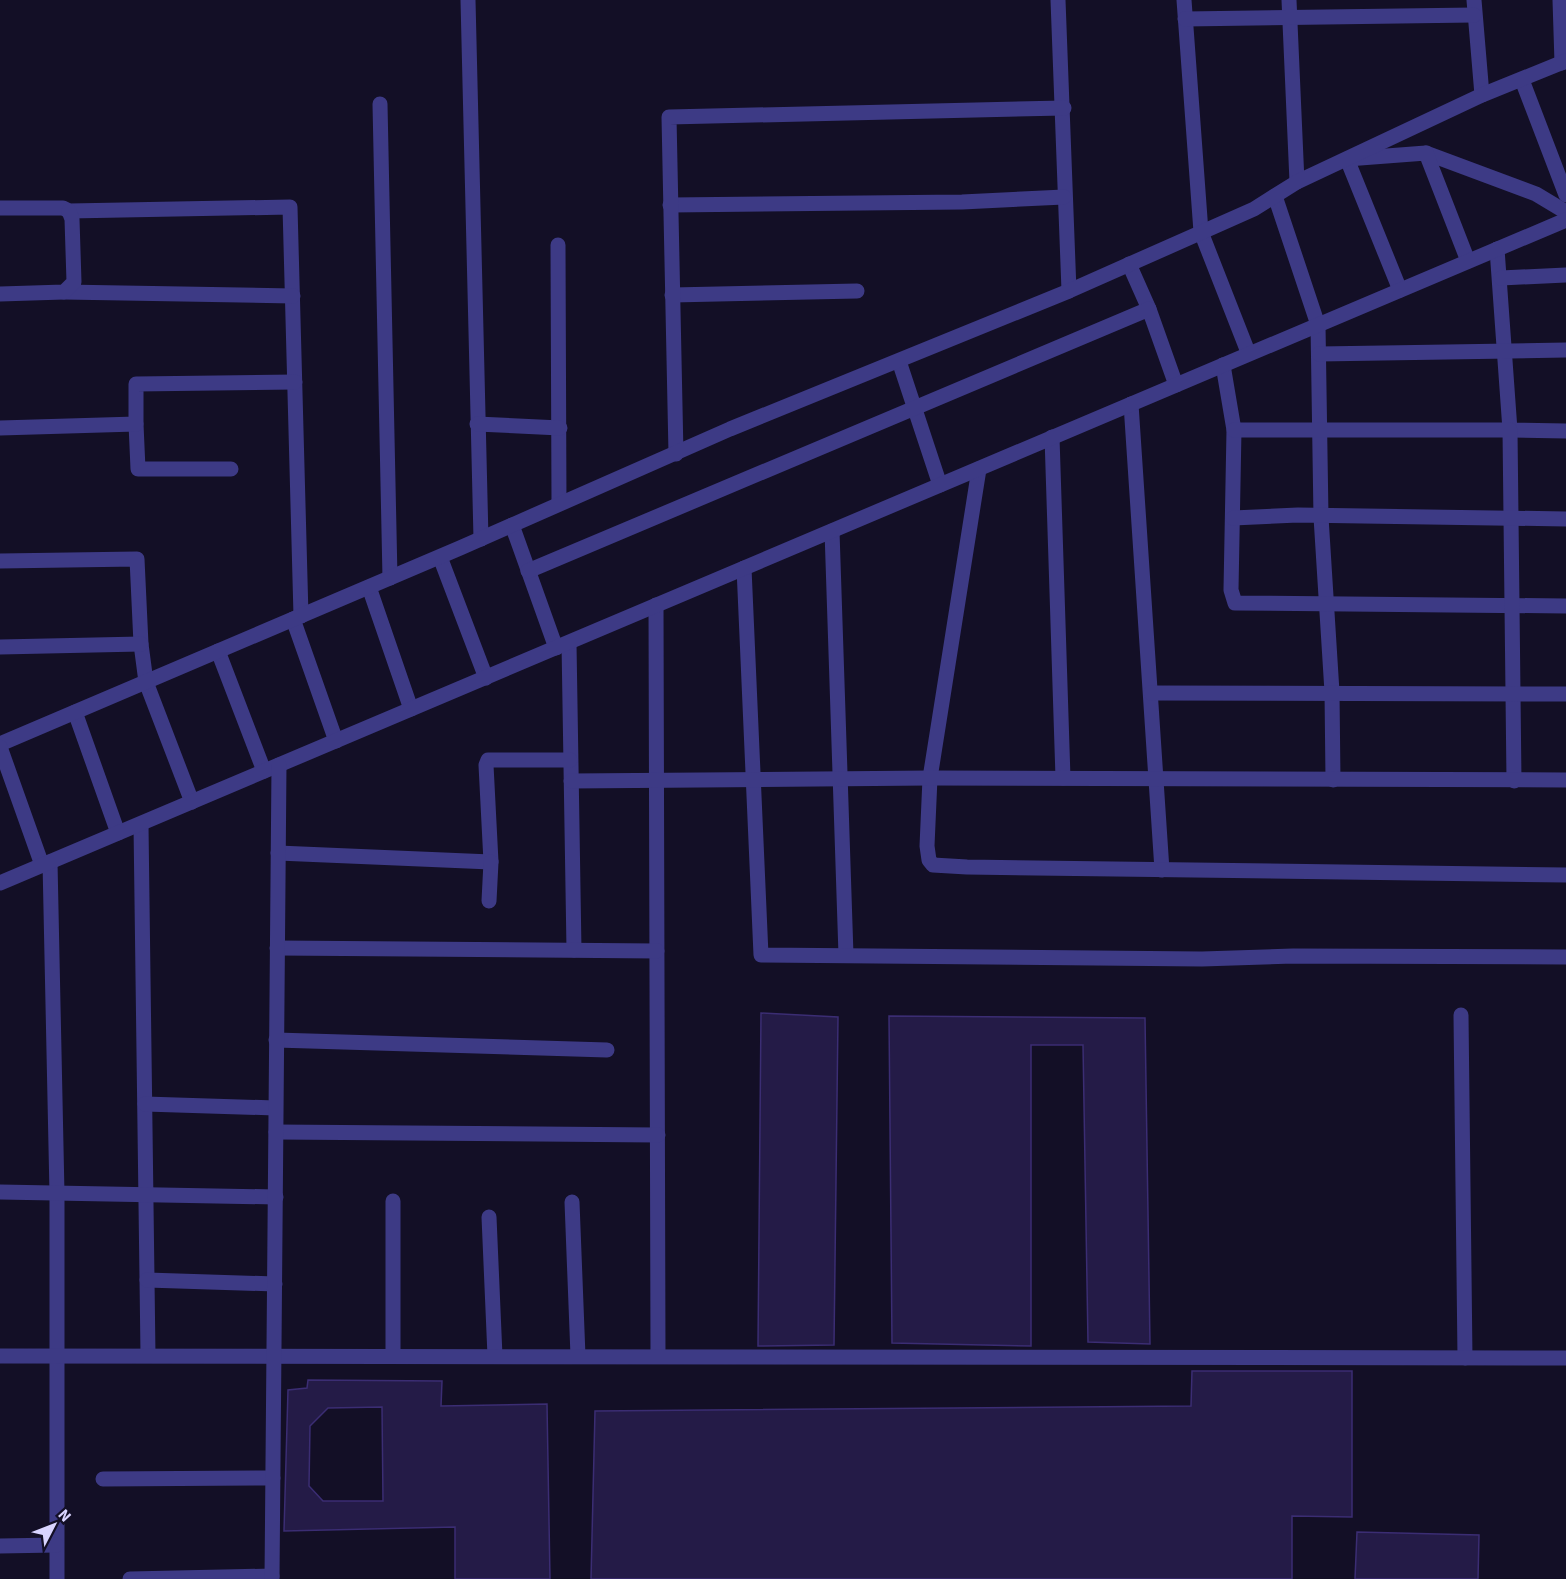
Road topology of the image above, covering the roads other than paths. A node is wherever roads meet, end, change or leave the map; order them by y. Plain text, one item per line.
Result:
1 (468, 0) edge
2 (1058, 0) edge
3 (1184, 0) edge
4 (1289, 0) edge
5 (1560, 0) edge
6 (1474, 7) edge
7 (1289, 18) junction
8 (1185, 19) junction
9 (1564, 62) edge
10 (1522, 80) junction
11 (1482, 95) junction
12 (380, 104) dead end
13 (1064, 108) junction
14 (1426, 153) junction
15 (1347, 159) junction
16 (1297, 182) junction
17 (1566, 195) edge
18 (1275, 196) junction
19 (1064, 197) junction
20 (670, 205) junction
21 (0, 208) edge
22 (69, 211) junction
23 (1566, 212) edge
24 (1566, 220) edge
25 (1201, 232) junction
26 (558, 245) dead end
27 (1497, 249) junction
28 (1468, 261) junction
29 (1129, 264) junction
30 (1566, 275) edge
31 (1500, 278) junction
32 (1400, 290) junction
33 (857, 291) dead end
34 (1069, 291) junction
35 (64, 292) junction
36 (0, 294) edge
37 (672, 294) junction
38 (293, 296) junction
39 (1149, 309) junction
40 (1318, 325) junction
41 (1566, 350) edge
42 (1505, 351) junction
43 (1248, 352) junction
44 (1319, 354) junction
45 (899, 361) junction
46 (1223, 365) junction
47 (295, 382) junction
48 (1176, 385) junction
49 (1131, 404) junction
50 (914, 410) junction
51 (136, 424) junction
52 (477, 424) junction
53 (0, 428) edge
54 (560, 428) junction
55 (1320, 429) junction
56 (1234, 430) junction
57 (1510, 430) junction
58 (1566, 431) edge
59 (1052, 437) junction
60 (676, 454) junction
61 (231, 469) dead end
62 (979, 469) junction
63 (940, 485) junction
64 (559, 503) junction
65 (1321, 517) junction
66 (1511, 517) junction
67 (1233, 518) junction
68 (1566, 519) edge
69 (512, 525) junction
70 (832, 531) junction
71 (481, 539) junction
72 (440, 557) junction
73 (0, 561) edge
74 (744, 568) junction
75 (528, 571) junction
76 (390, 578) junction
77 (369, 587) junction
78 (656, 605) junction
79 (1512, 605) junction
80 (1326, 606) junction
81 (1566, 606) edge
82 (297, 617) junction
83 (141, 644) junction
84 (563, 645) junction
85 (0, 646) edge
86 (218, 651) junction
87 (486, 678) junction
88 (146, 682) junction
89 (1332, 692) junction
90 (1513, 692) junction
91 (1151, 693) junction
92 (1566, 694) edge
93 (411, 709) junction
94 (75, 712) junction
95 (336, 741) junction
96 (0, 746) edge
97 (570, 760) junction
98 (279, 765) junction
99 (264, 771) junction
100 (930, 778) junction
101 (1063, 778) junction
102 (1156, 778) junction
103 (840, 779) junction
104 (657, 780) junction
105 (1333, 780) junction
106 (1566, 780) edge
107 (753, 781) junction
108 (1514, 781) junction
109 (571, 782) junction
110 (192, 802) junction
111 (141, 825) junction
112 (118, 833) junction
113 (278, 853) junction
114 (491, 862) junction
115 (46, 863) junction
116 (1162, 870) junction
117 (1566, 875) edge
118 (0, 883) edge
119 (489, 901) dead end
120 (277, 948) junction
121 (574, 951) junction
122 (657, 951) junction
123 (846, 955) junction
124 (1566, 957) edge
125 (1461, 1015) dead end
126 (276, 1040) junction
127 (607, 1050) dead end
128 (146, 1104) junction
129 (275, 1108) junction
130 (276, 1132) junction
131 (658, 1135) junction
132 (0, 1192) edge
133 (57, 1194) junction
134 (146, 1196) junction
135 (276, 1197) junction
136 (393, 1201) dead end
137 (572, 1202) dead end
138 (489, 1217) dead end
139 (147, 1280) junction
140 (275, 1284) junction
141 (148, 1355) junction
142 (274, 1355) junction
143 (393, 1355) junction
144 (0, 1356) edge
145 (58, 1356) junction
146 (495, 1356) junction
147 (578, 1356) junction
148 (658, 1356) junction
149 (1465, 1358) junction
150 (1566, 1358) edge
151 (273, 1478) junction
152 (103, 1479) dead end
153 (56, 1545) junction
154 (0, 1546) edge
155 (272, 1578) edge
156 (57, 1579) edge
157 (130, 1579) edge

1 - 52 street
2 - 13 street
3 - 8 street
4 - 7 street
5 - 9 street
6 - 7 street
6 - 11 street
7 - 8 street
7 - 16 street
8 - 25 street
9 - 10 street
10 - 11 street
10 - 17 street
11 - 15 street
12 - 76 street
13 - 19 street
13 - 20 street
14 - 15 street
14 - 23 street
14 - 28 street
15 - 16 street
15 - 32 street
16 - 18 street
18 - 25 street
18 - 40 street
19 - 20 street
19 - 34 street
20 - 37 street
21 - 22 street
22 - 35 street
22 - 38 street
24 - 27 street
25 - 29 street
25 - 43 street
26 - 54 street
27 - 28 street
27 - 31 street
28 - 32 street
29 - 34 street
29 - 39 street
30 - 31 street
31 - 42 street
32 - 40 street
33 - 37 street
34 - 45 street
35 - 36 street
35 - 38 street
37 - 60 street
38 - 47 street
39 - 48 street
39 - 50 street
40 - 43 street
40 - 44 street
41 - 42 street
42 - 44 street
42 - 57 street
43 - 46 street
44 - 55 street
45 - 50 street
45 - 60 street
46 - 48 street
46 - 56 street
47 - 51 street
47 - 82 street
48 - 49 street
49 - 59 street
49 - 91 street
50 - 63 street
50 - 75 street
51 - 53 street
51 - 61 street
52 - 54 street
52 - 71 street
54 - 64 street
55 - 56 street
55 - 57 street
55 - 65 street
56 - 67 street
57 - 58 street
57 - 66 street
59 - 62 street
59 - 101 street
60 - 64 street
62 - 63 street
62 - 100 street
63 - 70 street
64 - 69 street
65 - 66 street
65 - 67 street
65 - 80 street
66 - 68 street
66 - 79 street
67 - 80 street
69 - 71 street
69 - 75 street
70 - 74 street
70 - 103 street
71 - 72 street
72 - 76 street
72 - 87 street
73 - 83 street
74 - 78 street
74 - 107 street
75 - 84 street
76 - 77 street
77 - 82 street
77 - 93 street
78 - 84 street
78 - 104 street
79 - 80 street
79 - 81 street
79 - 90 street
80 - 89 street
82 - 86 street
82 - 95 street
83 - 85 street
83 - 88 street
84 - 87 street
84 - 97 street
86 - 88 street
86 - 99 street
87 - 93 street
88 - 94 street
88 - 110 street
89 - 90 street
89 - 91 street
89 - 105 street
90 - 92 street
90 - 108 street
91 - 102 street
93 - 95 street
94 - 96 street
94 - 112 street
95 - 98 street
96 - 115 street
97 - 109 street
97 - 114 street
98 - 99 street
98 - 113 street
99 - 110 street
100 - 101 street
100 - 103 street
100 - 116 street
101 - 102 street
102 - 105 street
102 - 116 street
103 - 107 street
103 - 123 street
104 - 107 street
104 - 109 street
104 - 122 street
105 - 108 street
106 - 108 street
107 - 123 street
109 - 121 street
110 - 111 street
111 - 112 street
111 - 128 street
112 - 115 street
113 - 114 street
113 - 120 street
114 - 119 street
115 - 118 street
115 - 133 street
116 - 117 street
120 - 121 street
120 - 126 street
121 - 122 street
122 - 131 street
123 - 124 street
125 - 149 street
126 - 127 street
126 - 129 street
128 - 129 street
128 - 134 street
129 - 130 street
130 - 131 street
130 - 135 street
131 - 148 street
132 - 133 street
133 - 134 street
133 - 145 street
134 - 135 street
134 - 139 street
135 - 140 street
136 - 143 street
137 - 147 street
138 - 146 street
139 - 140 street
139 - 141 street
140 - 142 street
141 - 142 street
141 - 145 street
142 - 143 street
142 - 151 street
143 - 146 street
144 - 145 street
145 - 153 street
146 - 147 street
147 - 148 street
148 - 149 street
149 - 150 street
151 - 152 street
151 - 155 street
153 - 154 street
153 - 156 street
155 - 157 street

